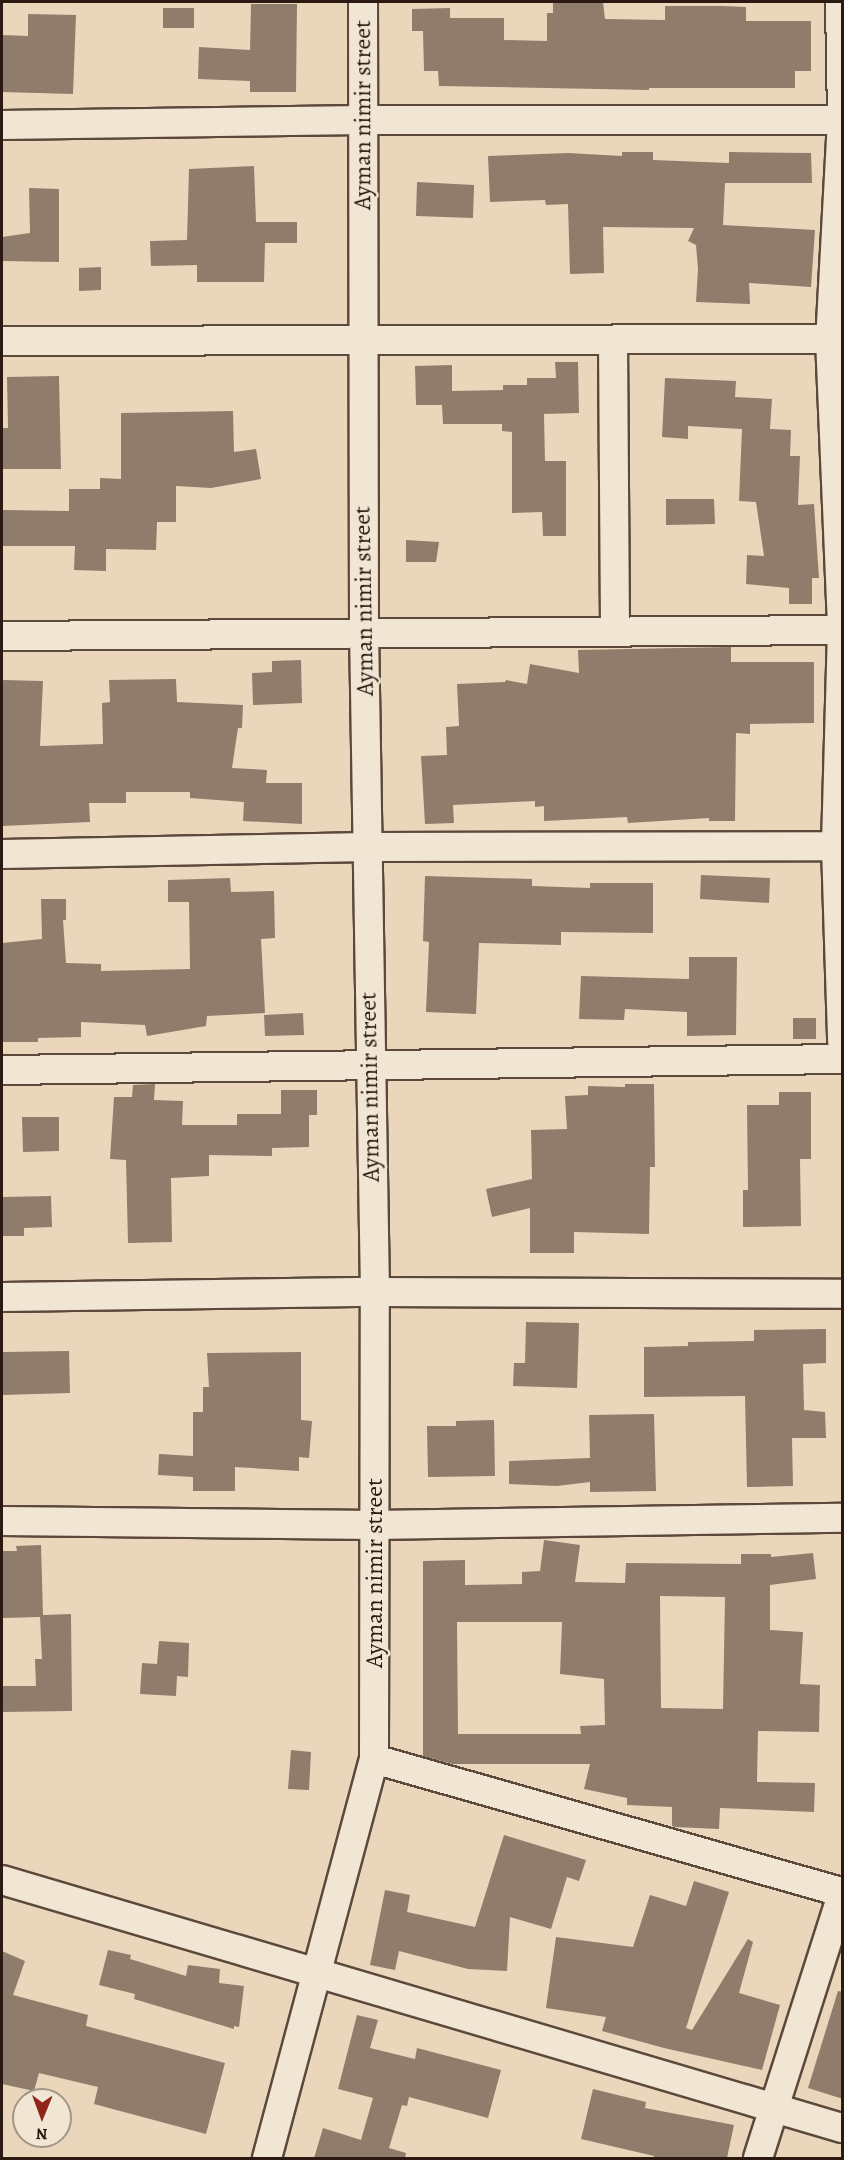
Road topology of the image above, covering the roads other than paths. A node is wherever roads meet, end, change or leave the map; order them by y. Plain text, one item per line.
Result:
1 (363, 2) edge
2 (840, 2) edge
3 (362, 120) junction
4 (843, 120) edge
5 (2, 125) edge
6 (836, 339) edge
7 (613, 340) junction
8 (2, 341) edge
9 (362, 342) junction
10 (842, 630) edge
11 (364, 631) junction
12 (615, 631) junction
13 (2, 636) edge
14 (839, 846) edge
15 (367, 848) junction
16 (2, 854) edge
17 (843, 1042) edge
18 (843, 1059) edge
19 (369, 1064) junction
20 (2, 1070) edge
21 (375, 1292) junction
22 (843, 1294) edge
23 (2, 1297) edge
24 (843, 1518) edge
25 (2, 1521) edge
26 (375, 1525) junction
27 (374, 1759) junction
28 (2, 1880) edge
29 (843, 1893) edge
30 (318, 1973) junction
31 (774, 2107) junction
32 (843, 2128) edge
33 (267, 2158) edge
34 (758, 2158) edge

1 - 3 street, Ayman nimir street
2 - 4 street
3 - 5 street
3 - 6 street
3 - 9 street, Ayman nimir street
6 - 7 street
6 - 10 street
7 - 9 street
7 - 12 street
8 - 9 street
9 - 11 street, Ayman nimir street
10 - 12 street
10 - 14 street
11 - 12 street
11 - 13 street
11 - 15 street, Ayman nimir street
14 - 15 street
14 - 17 street
15 - 16 street
15 - 19 street, Ayman nimir street
18 - 19 street
19 - 20 street
19 - 21 street, Ayman nimir street
21 - 22 street
21 - 23 street
21 - 26 street, Ayman nimir street
24 - 26 street
25 - 26 street
26 - 27 street, Ayman nimir street
27 - 29 street
27 - 30 street, Ayman nimir street
28 - 30 street
29 - 31 street
30 - 31 street
30 - 33 street, Ayman nimir street
31 - 32 street
31 - 34 street

